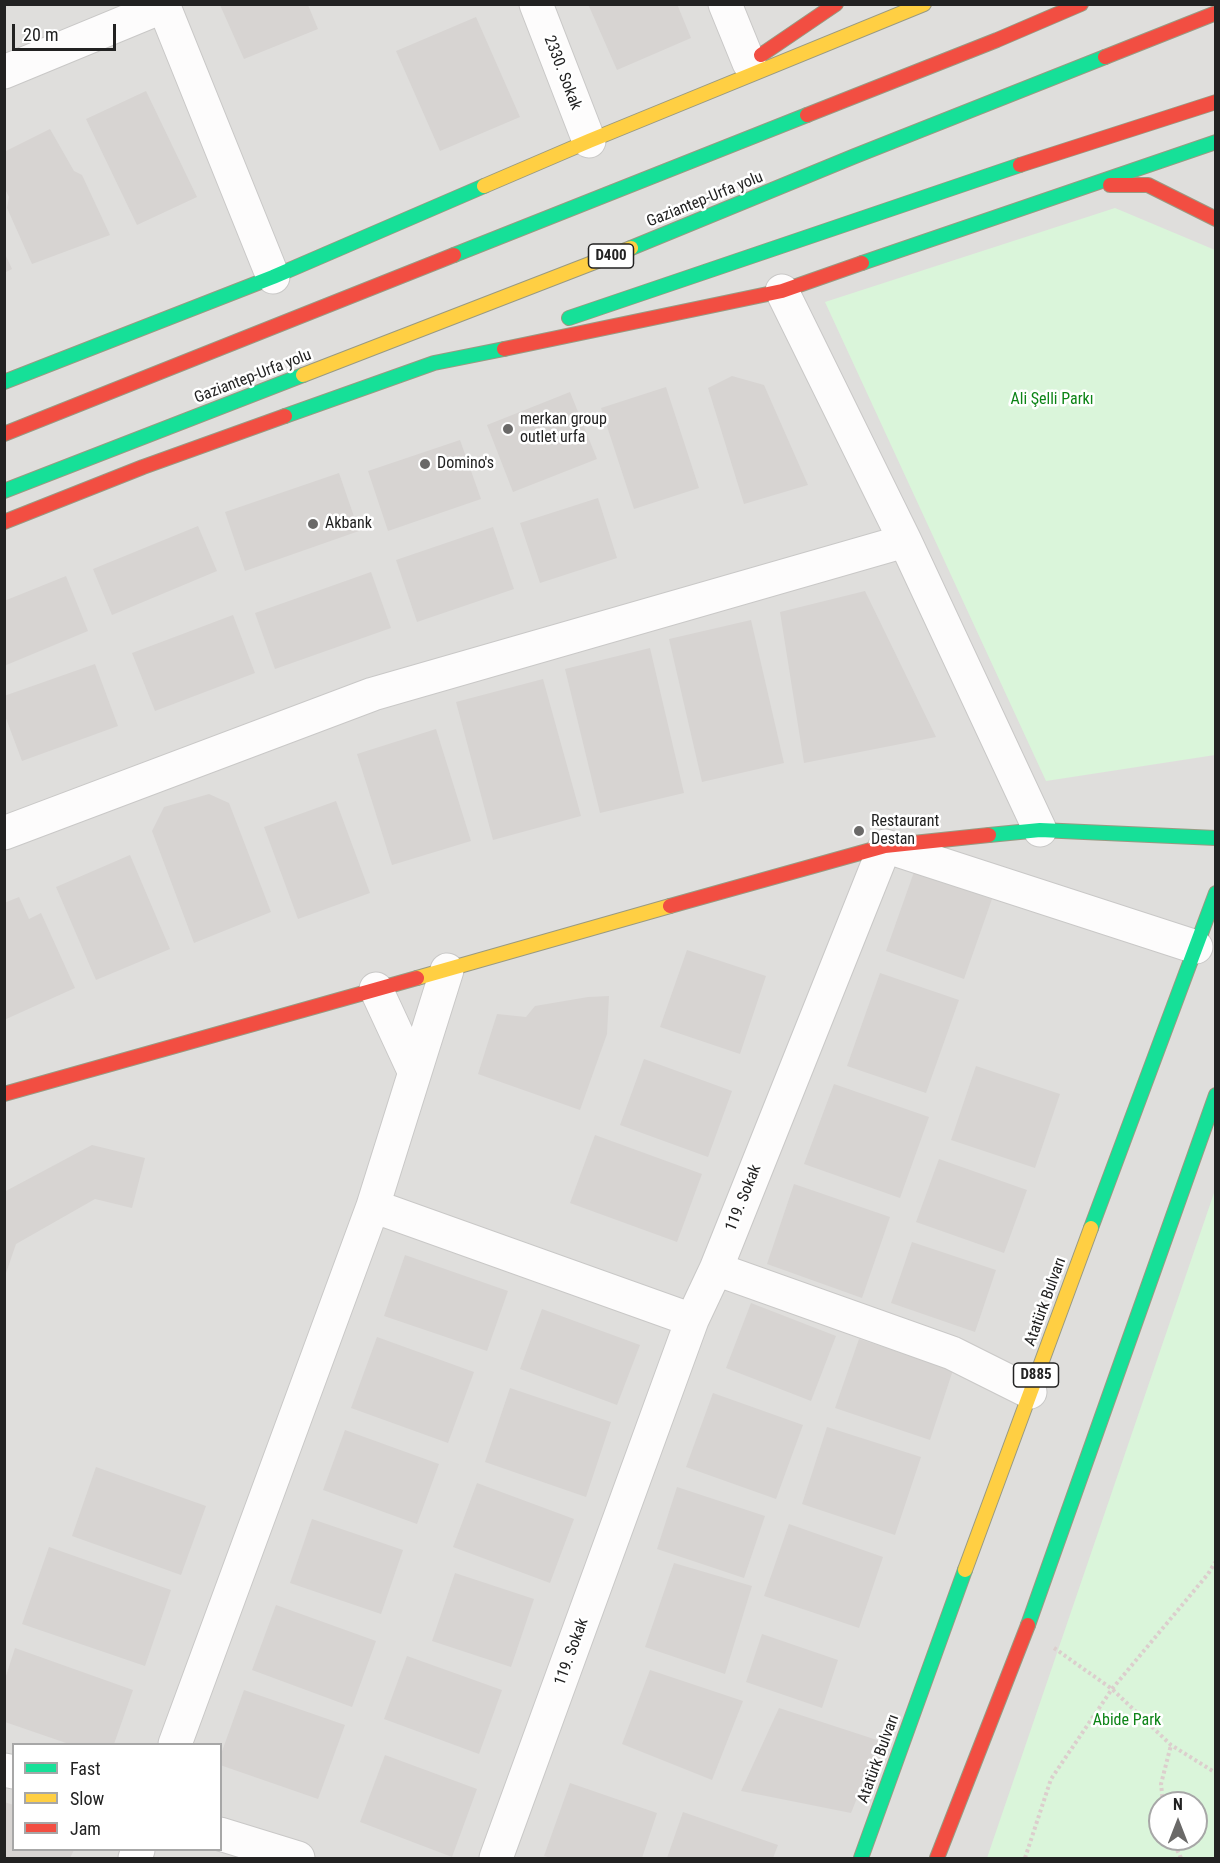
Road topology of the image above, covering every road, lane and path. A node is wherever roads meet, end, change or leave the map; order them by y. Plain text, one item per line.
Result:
1 (536, 4) edge
2 (725, 4) edge
3 (836, 4) edge
4 (924, 4) edge
5 (1081, 4) edge
6 (164, 5) edge
7 (1215, 13) edge
8 (749, 63) junction
9 (4, 72) edge
10 (700, 96) junction
11 (1215, 102) edge
12 (589, 141) junction
13 (1215, 142) edge
14 (1087, 186) junction
15 (1215, 219) edge
16 (273, 277) junction
17 (782, 291) junction
18 (558, 322) dead end
19 (535, 329) dead end
20 (434, 363) junction
21 (4, 382) edge
22 (4, 434) edge
23 (4, 491) edge
24 (4, 522) edge
25 (905, 541) junction
26 (1040, 830) junction
27 (4, 833) edge
28 (1215, 837) edge
29 (885, 846) junction
30 (1215, 893) edge
31 (1196, 947) junction
32 (447, 970) junction
33 (376, 990) junction
34 (414, 1071) junction
35 (4, 1094) edge
36 (1215, 1095) edge
37 (373, 1206) junction
38 (716, 1269) junction
39 (692, 1320) junction
40 (1030, 1392) junction
41 (1215, 1561) edge
42 (1027, 1628) junction
43 (1112, 1689) junction
44 (175, 1743) edge
45 (1171, 1745) junction
46 (1215, 1773) edge
47 (1162, 1791) edge
48 (222, 1835) edge
49 (298, 1858) edge
50 (496, 1858) edge
51 (861, 1858) edge
52 (937, 1858) edge
53 (1025, 1858) edge

1 - 12 street, 2330. Sokak
2 - 8 street
3 - 8 main road
4 - 10 main road
5 - 22 main road
6 - 9 street
6 - 16 street
7 - 23 main road, Gaziantep-Urfa yolu / D400
8 - 10 main road
10 - 12 main road
11 - 18 main road
12 - 16 main road
13 - 14 main road
14 - 15 main road
14 - 17 main road
16 - 21 main road
17 - 20 main road
17 - 25 street
19 - 20 main road
20 - 24 main road
25 - 26 street
25 - 27 street
26 - 28 main road
26 - 29 main road
29 - 31 street
29 - 32 main road
29 - 38 street, 119. Sokak
30 - 31 main road, Atatürk Bulvarı / D885
31 - 40 main road, Atatürk Bulvarı / D885
32 - 33 main road
32 - 34 street
33 - 34 street
33 - 35 main road
34 - 37 street
36 - 42 main road
37 - 39 street
37 - 44 street
38 - 39 street, 119. Sokak
38 - 40 street
39 - 50 street, 119. Sokak
40 - 51 main road, Atatürk Bulvarı / D885
41 - 43 path
42 - 43 path
42 - 52 main road
43 - 45 path
43 - 53 path
45 - 46 path
45 - 47 path
48 - 49 street

